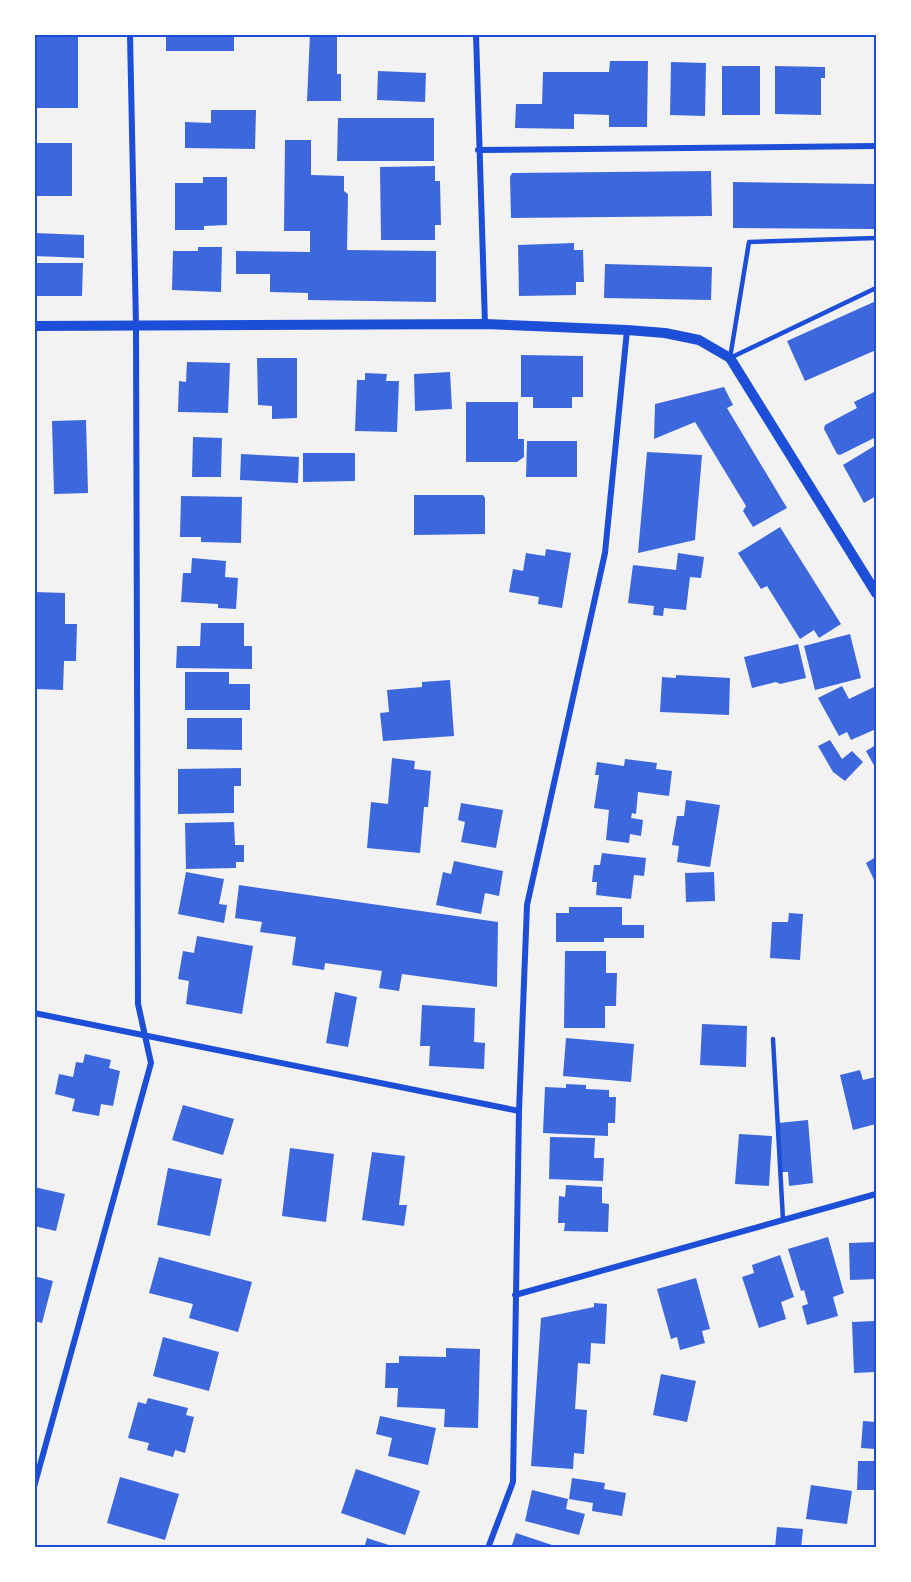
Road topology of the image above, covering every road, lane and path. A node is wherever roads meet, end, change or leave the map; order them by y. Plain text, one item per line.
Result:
1 (130, 34) edge
2 (476, 34) edge
3 (876, 146) edge
4 (478, 150) junction
5 (876, 238) edge
6 (876, 288) edge
7 (485, 324) junction
8 (136, 325) junction
9 (34, 326) edge
10 (627, 330) junction
11 (730, 358) junction
12 (876, 593) edge
13 (34, 1014) edge
14 (146, 1036) junction
15 (773, 1039) dead end
16 (519, 1111) junction
17 (876, 1194) edge
18 (783, 1220) junction
19 (515, 1296) junction
20 (34, 1487) edge
21 (488, 1548) edge

1 - 8 street
2 - 4 street
3 - 4 street
4 - 7 street
5 - 11 lane
6 - 11 lane
7 - 8 street
7 - 10 street
8 - 9 street
8 - 14 street
10 - 11 street
10 - 16 street
11 - 12 street
13 - 14 street
14 - 16 street
14 - 20 street
15 - 18 lane
16 - 19 street
17 - 18 street
18 - 19 street
19 - 21 street

